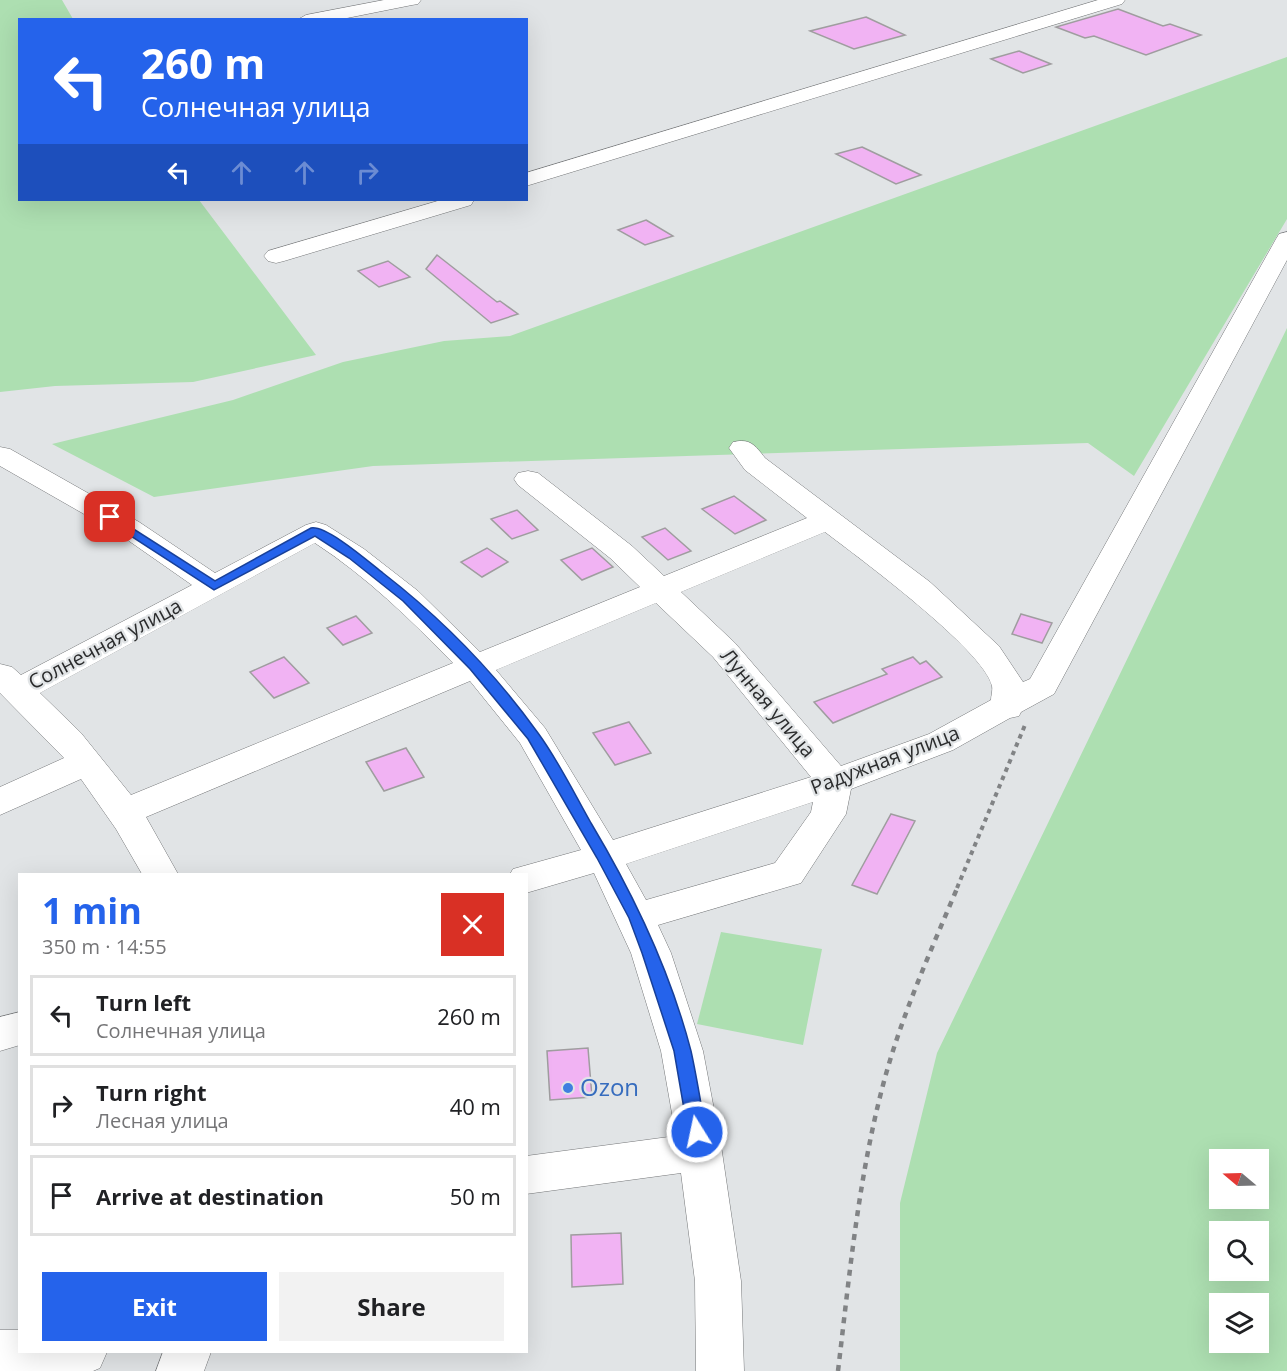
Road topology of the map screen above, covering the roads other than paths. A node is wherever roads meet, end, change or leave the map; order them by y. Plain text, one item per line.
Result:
1 (412, 0) edge
2 (1116, 0) edge
3 (317, 18) edge
4 (528, 179) edge
5 (460, 201) edge
6 (1287, 239) edge
7 (276, 256) dead end
8 (743, 448) dead end
9 (0, 455) edge
10 (528, 479) dead end
11 (830, 519) junction
12 (214, 586) junction
13 (660, 588) junction
14 (475, 666) junction
15 (9, 682) edge
16 (1007, 708) junction
17 (86, 762) junction
18 (835, 782) junction
19 (0, 802) edge
20 (124, 812) junction
21 (604, 857) junction
22 (159, 873) edge
23 (528, 878) edge
24 (636, 918) junction
25 (18, 1029) edge
26 (0, 1034) edge
27 (700, 1152) junction
28 (528, 1175) edge
29 (0, 1353) edge
30 (18, 1353) edge
31 (186, 1353) edge
32 (180, 1371) edge
33 (720, 1371) edge

1 - 3 street
2 - 4 street
5 - 7 street
6 - 16 street, Радужная улица
8 - 11 street
9 - 12 street
10 - 13 street, Лунная улица
11 - 13 street
11 - 16 street
12 - 14 street, Солнечная улица
12 - 15 street, Солнечная улица
13 - 14 street
13 - 18 street, Лунная улица
14 - 20 street
14 - 21 street, Солнечная улица
15 - 17 street
16 - 18 street, Радужная улица
17 - 19 street
17 - 20 street
18 - 21 street, Радужная улица
18 - 24 street
20 - 22 street
21 - 23 street, Радужная улица
21 - 24 street, Солнечная улица
24 - 27 street, Солнечная улица
25 - 26 street
27 - 28 street
27 - 33 street, Солнечная улица
29 - 30 street
31 - 32 street

